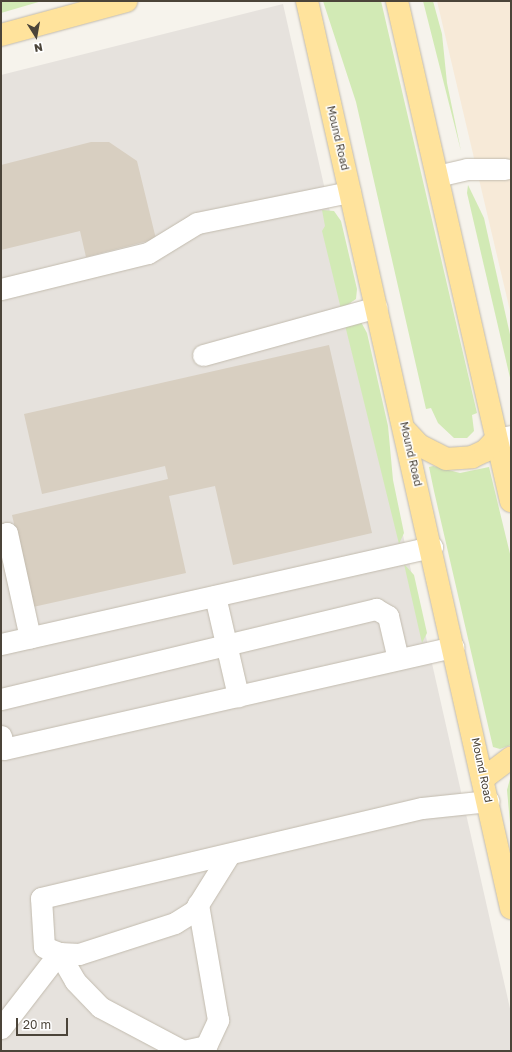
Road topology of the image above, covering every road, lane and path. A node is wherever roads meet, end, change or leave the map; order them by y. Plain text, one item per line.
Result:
1 (126, 1) edge
2 (307, 1) edge
3 (397, 1) edge
4 (1, 35) edge
5 (505, 169) dead end
6 (437, 176) junction
7 (350, 192) junction
8 (1, 289) edge
9 (378, 307) junction
10 (203, 355) dead end
11 (405, 430) junction
12 (504, 438) edge
13 (511, 501) edge
14 (1, 535) edge
15 (432, 547) junction
16 (215, 596) junction
17 (30, 638) junction
18 (1, 644) edge
19 (226, 645) junction
20 (454, 647) junction
21 (398, 659) junction
22 (238, 696) junction
23 (1, 700) edge
24 (1, 736) edge
25 (511, 758) edge
26 (484, 778) junction
27 (488, 801) junction
28 (229, 855) junction
29 (198, 904) junction
30 (511, 908) edge
31 (59, 953) junction
32 (1, 1028) edge

1 - 4 main road
2 - 7 main road, Mound Road
3 - 6 main road
5 - 6 lane
6 - 12 main road
7 - 8 lane
7 - 9 main road, Mound Road
9 - 10 lane
9 - 11 main road, Mound Road
11 - 12 main road
11 - 15 main road, Mound Road
12 - 13 main road
14 - 17 lane
15 - 16 lane
15 - 20 main road, Mound Road
16 - 17 lane
16 - 19 lane
17 - 18 lane
19 - 21 lane
19 - 22 lane
19 - 23 lane
20 - 21 lane
20 - 26 main road, Mound Road
21 - 22 lane
22 - 24 lane
25 - 26 main road
26 - 27 main road, Mound Road
27 - 28 lane
27 - 30 main road, Mound Road
28 - 29 lane
28 - 31 lane
29 - 31 lane
29 - 31 lane
31 - 32 lane

